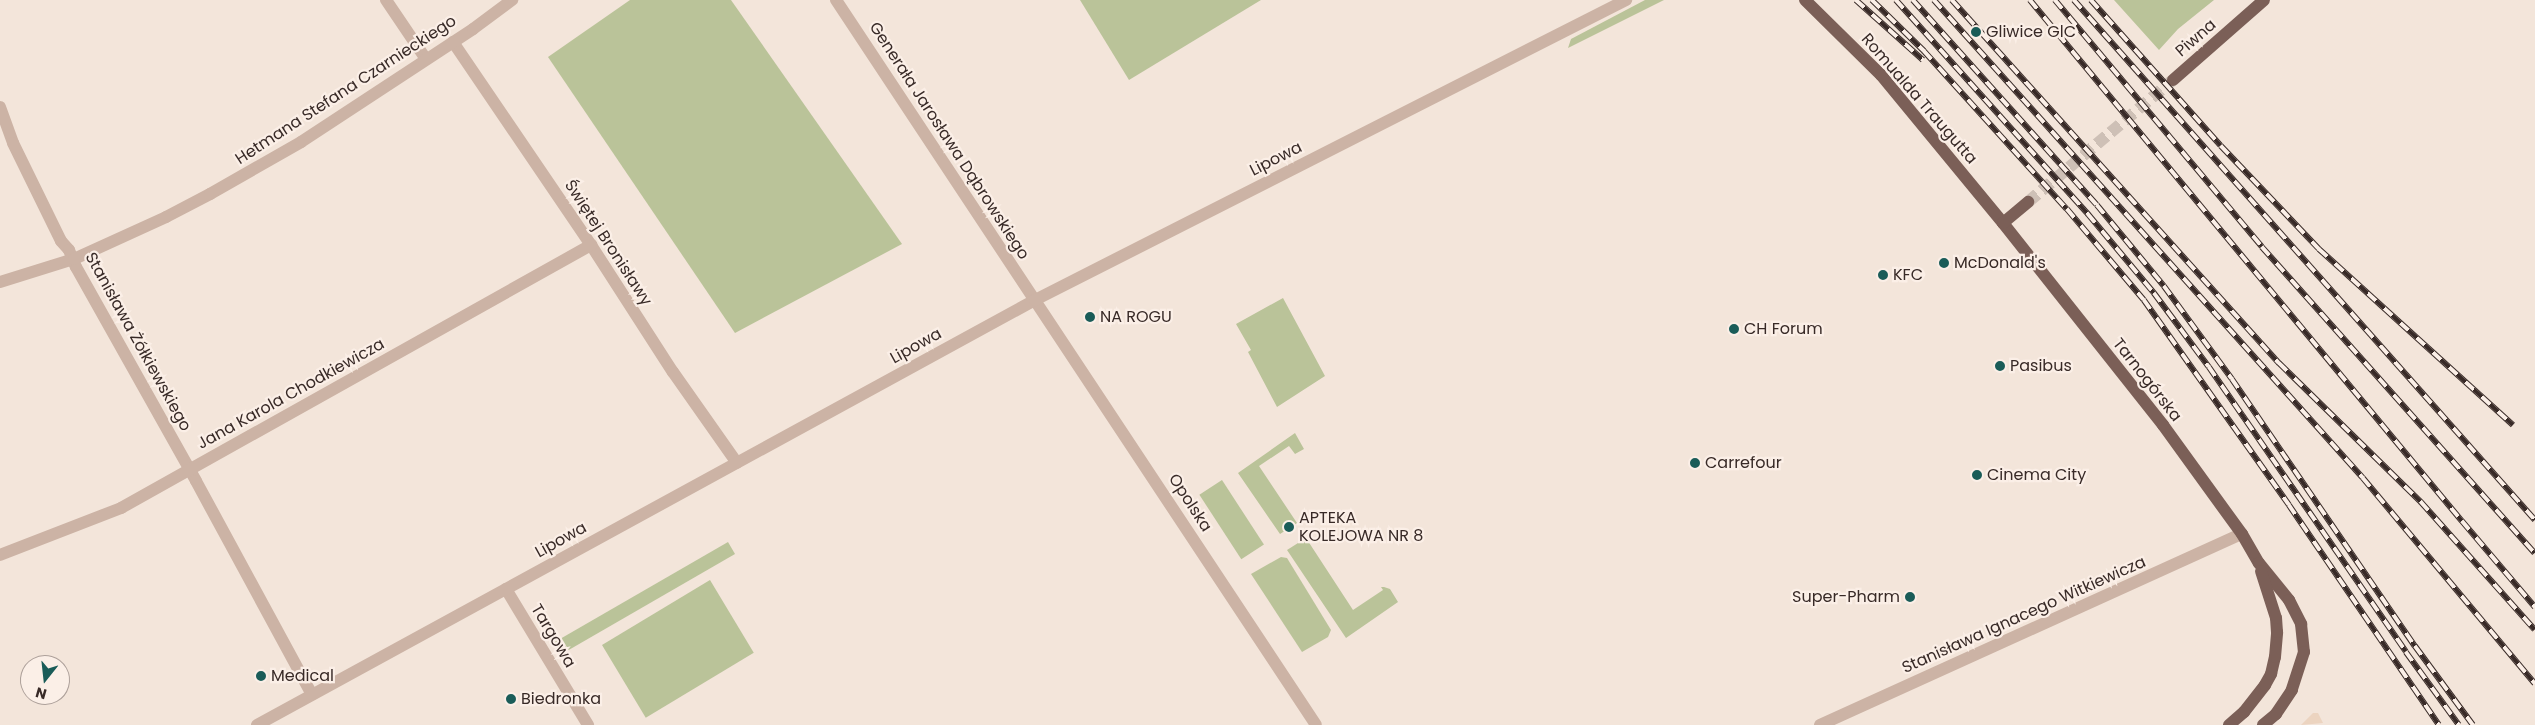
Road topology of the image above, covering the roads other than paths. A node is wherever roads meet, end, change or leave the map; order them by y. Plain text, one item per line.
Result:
1 (386, 0) edge
2 (512, 0) edge
3 (836, 0) edge
4 (1605, 0) edge
5 (1626, 0) edge
6 (1805, 0) edge
7 (2264, 0) edge
8 (1600, 13) junction
9 (452, 42) junction
10 (426, 59) junction
11 (2173, 80) tunnel mouth
12 (0, 107) edge
13 (2028, 202) tunnel mouth
14 (2003, 223) junction
15 (591, 245) junction
16 (74, 259) junction
17 (0, 282) edge
18 (1035, 300) junction
19 (737, 462) junction
20 (188, 469) junction
21 (2242, 534) junction
22 (0, 556) edge
23 (2259, 563) junction
24 (506, 589) junction
25 (312, 695) junction
26 (257, 725) edge
27 (588, 725) edge
28 (1316, 725) edge
29 (1820, 725) edge
30 (2230, 725) edge
31 (2263, 725) edge

1 - 10 street
2 - 9 street, Hetmana Stefana Czarnieckiego
3 - 18 street, Generała Jarosława Dąbrowskiego
4 - 8 street
5 - 8 street, Lipowa
6 - 14 main road, Romualda Traugutta
7 - 11 main road, Piwna
8 - 18 street, Lipowa
9 - 10 street, Hetmana Stefana Czarnieckiego
9 - 15 street, Świętej Bronisławy
10 - 16 street, Hetmana Stefana Czarnieckiego
12 - 16 street, Stanisława Żółkiewskiego
13 - 14 main road
14 - 21 main road, Tarnogórska
15 - 19 street, Świętej Bronisławy
15 - 20 street, Jana Karola Chodkiewicza
16 - 17 street, Hetmana Stefana Czarnieckiego
16 - 20 street, Stanisława Żółkiewskiego
18 - 19 street, Lipowa
18 - 28 street, Opolska
19 - 24 street, Lipowa
20 - 22 street, Jana Karola Chodkiewicza
20 - 25 street, Stanisława Żółkiewskiego
21 - 23 main road, Tarnogórska
21 - 29 street, Stanisława Ignacego Witkiewicza
23 - 30 main road, Tarnogórska
23 - 31 main road, Tarnogórska
24 - 25 street, Lipowa
24 - 27 street, Targowa
25 - 26 street, Lipowa

